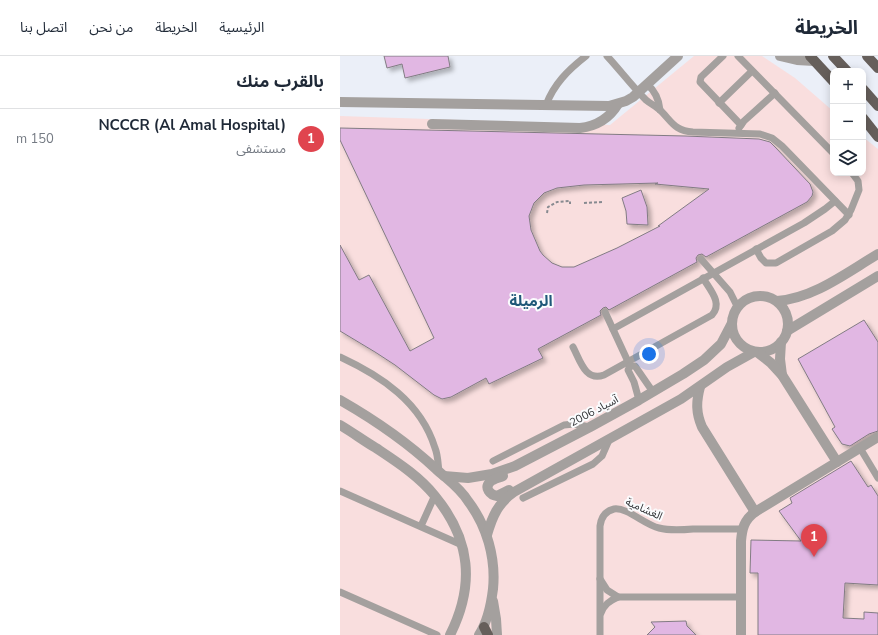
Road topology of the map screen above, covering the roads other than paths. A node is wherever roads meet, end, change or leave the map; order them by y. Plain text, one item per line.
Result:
1 (586, 56) edge
2 (608, 56) edge
3 (678, 56) edge
4 (723, 56) edge
5 (739, 56) edge
6 (780, 56) edge
7 (834, 56) edge
8 (867, 56) edge
9 (812, 58) edge
10 (844, 68) edge
11 (878, 68) edge
12 (752, 71) junction
13 (830, 79) edge
14 (647, 84) junction
15 (639, 91) junction
16 (866, 92) edge
17 (774, 93) junction
18 (340, 102) edge
19 (719, 103) junction
20 (618, 104) junction
21 (546, 105) junction
22 (878, 106) edge
23 (660, 110) junction
24 (866, 122) edge
25 (432, 124) dead end
26 (741, 125) junction
27 (738, 133) junction
28 (878, 137) edge
29 (830, 150) edge
30 (854, 176) edge
31 (835, 201) junction
32 (848, 215) junction
33 (756, 249) junction
34 (878, 254) edge
35 (701, 259) dead end
36 (713, 273) junction
37 (878, 276) edge
38 (704, 278) junction
39 (777, 301) junction
40 (737, 306) junction
41 (605, 312) dead end
42 (732, 323) junction
43 (613, 328) junction
44 (787, 331) junction
45 (781, 342) junction
46 (574, 347) dead end
47 (756, 352) junction
48 (340, 357) edge
49 (629, 364) junction
50 (782, 376) junction
51 (700, 387) junction
52 (653, 392) junction
53 (340, 400) edge
54 (639, 400) junction
55 (342, 425) edge
56 (590, 427) junction
57 (878, 437) edge
58 (609, 440) junction
59 (860, 448) junction
60 (493, 461) dead end
61 (837, 462) junction
62 (515, 466) junction
63 (441, 474) junction
64 (878, 478) edge
65 (524, 486) junction
66 (340, 491) edge
67 (435, 495) junction
68 (523, 498) dead end
69 (755, 512) junction
70 (421, 526) junction
71 (742, 529) junction
72 (487, 535) junction
73 (462, 545) junction
74 (600, 579) junction
75 (340, 592) edge
76 (618, 597) junction
77 (741, 597) junction
78 (492, 598) junction
79 (600, 615) junction
80 (484, 632) edge
81 (437, 635) edge
82 (450, 635) edge
83 (497, 635) edge
84 (600, 635) edge
85 (741, 635) edge

1 - 21 lane
2 - 15 lane
3 - 14 street
4 - 19 lane
5 - 12 lane
6 - 9 street
7 - 10 main road
8 - 11 main road
9 - 13 main road
12 - 17 lane
12 - 19 lane
14 - 15 street
14 - 23 lane
15 - 20 street
15 - 23 lane
16 - 22 main road
17 - 26 lane
17 - 29 lane
18 - 21 street
19 - 26 lane
20 - 21 street
20 - 25 street
23 - 27 lane
24 - 28 main road
26 - 27 lane
27 - 31 lane
30 - 32 lane
31 - 32 lane
31 - 33 lane
32 - 33 lane
33 - 36 lane
34 - 39 street
35 - 36 lane
36 - 38 lane
36 - 40 lane
37 - 44 street
38 - 43 lane
38 - 49 lane
39 - 40 street
39 - 44 street
40 - 42 street
41 - 43 lane
42 - 47 street
42 - 52 street, آسياد 2006
43 - 49 lane
44 - 45 street
45 - 47 street
45 - 50 street
46 - 49 lane
47 - 50 street
47 - 51 street
48 - 63 lane
49 - 52 lane
49 - 54 lane
50 - 61 street
51 - 58 street
51 - 69 street
52 - 54 street, آسياد 2006
53 - 63 street
54 - 56 street, آسياد 2006
55 - 67 street
56 - 60 lane
56 - 62 street, آسياد 2006
57 - 59 street
58 - 65 street
58 - 68 lane
59 - 61 street
59 - 64 lane
61 - 69 street
62 - 63 street, آسياد 2006
62 - 65 street
63 - 72 street
65 - 72 street
66 - 70 lane
67 - 70 lane
67 - 73 street
69 - 71 street
70 - 73 lane
71 - 74 lane, الغشامية
71 - 77 street
72 - 78 street
73 - 82 street
74 - 76 lane
74 - 79 lane, الغشامية
75 - 81 lane
76 - 77 lane
76 - 79 lane
77 - 85 street
78 - 80 street
78 - 83 street
79 - 84 lane, الغشامية

